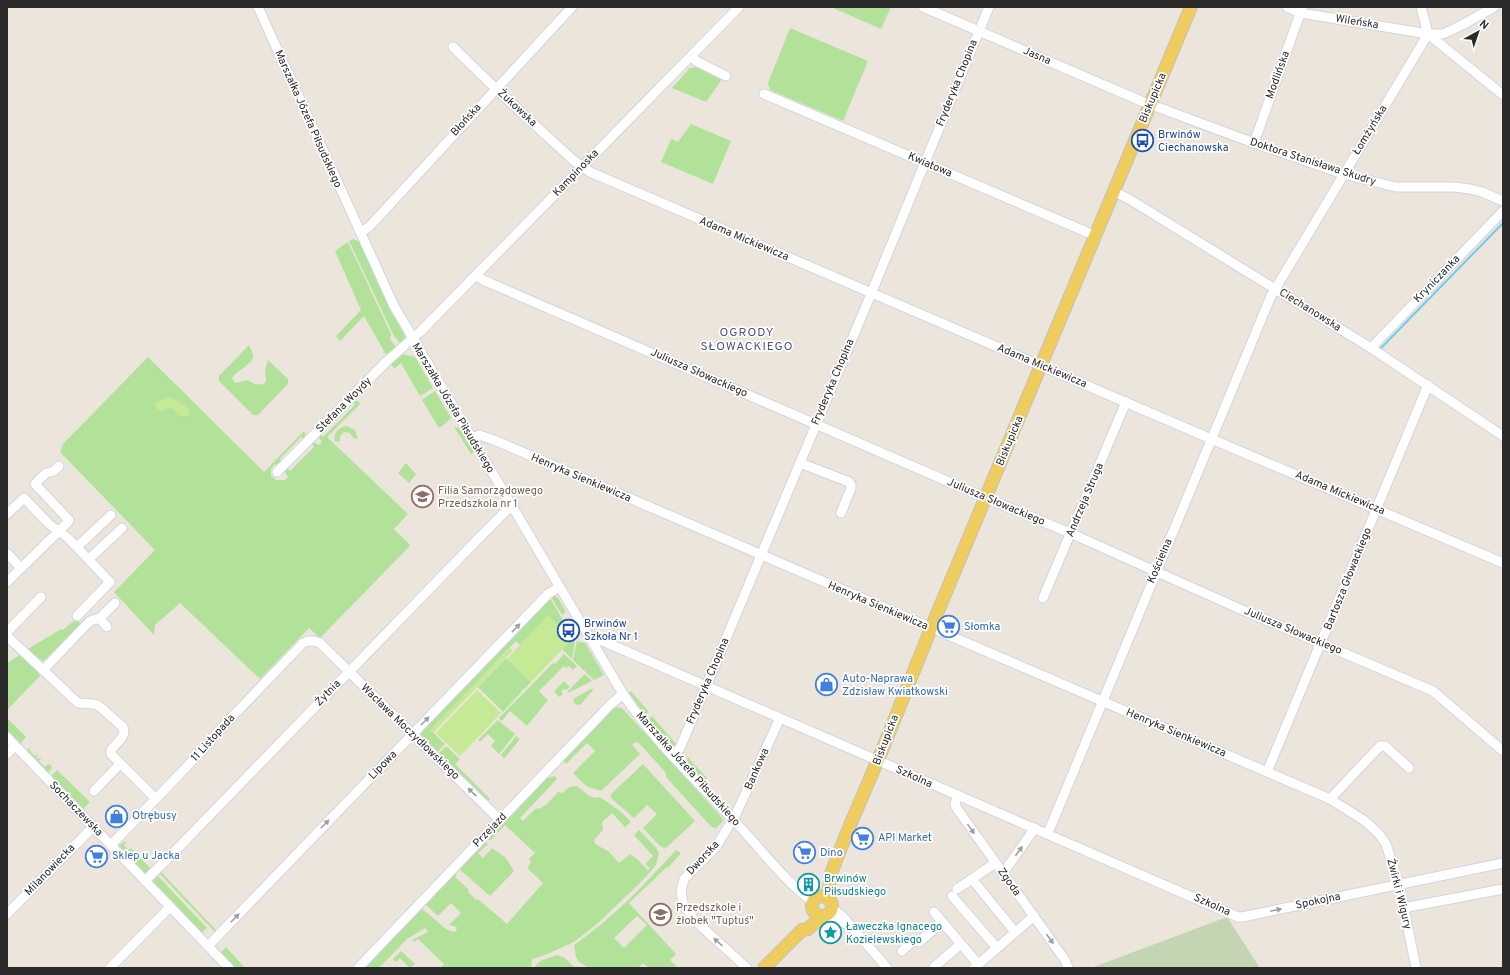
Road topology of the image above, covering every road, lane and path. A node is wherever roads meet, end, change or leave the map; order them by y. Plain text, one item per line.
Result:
1 (258, 7) edge
2 (572, 7) edge
3 (739, 7) edge
4 (923, 7) edge
5 (989, 7) edge
6 (1191, 7) edge
7 (1287, 7) edge
8 (1420, 7) edge
9 (1494, 7) edge
10 (1302, 10) edge
11 (979, 31) junction
12 (1428, 34) junction
13 (453, 47) dead end
14 (691, 56) junction
15 (726, 76) dead end
16 (496, 89) junction
17 (764, 94) dead end
18 (1503, 95) edge
19 (1151, 105) junction
20 (1254, 143) junction
21 (925, 163) junction
22 (582, 167) junction
23 (1343, 174) junction
24 (1113, 191) junction
25 (1503, 201) edge
26 (1503, 211) edge
27 (360, 232) junction
28 (1096, 236) junction
29 (476, 275) junction
30 (1275, 289) junction
31 (871, 293) junction
32 (412, 338) junction
33 (1371, 348) junction
34 (1041, 366) junction
35 (1428, 385) junction
36 (1126, 402) junction
37 (816, 425) junction
38 (1503, 436) edge
39 (1211, 438) junction
40 (471, 439) junction
41 (800, 463) junction
42 (59, 466) dead end
43 (278, 472) dead end
44 (986, 498) junction
45 (511, 506) junction
46 (1377, 508) junction
47 (841, 513) dead end
48 (7, 514) edge
49 (111, 515) dead end
50 (122, 528) dead end
51 (59, 532) junction
52 (1070, 534) junction
53 (77, 547) junction
54 (7, 553) edge
55 (761, 556) junction
56 (88, 560) junction
57 (1503, 562) edge
58 (22, 568) junction
59 (1156, 572) junction
60 (9, 577) edge
61 (560, 587) junction
62 (41, 596) dead end
63 (1043, 598) dead end
64 (115, 603) dead end
65 (77, 616) dead end
66 (99, 618) junction
67 (107, 627) dead end
68 (931, 628) junction
69 (7, 632) edge
70 (7, 636) edge
71 (590, 638) junction
72 (320, 643) joint
73 (1322, 643) junction
74 (43, 670) junction
75 (349, 672) junction
76 (706, 686) junction
77 (623, 694) junction
78 (1102, 702) junction
79 (780, 718) junction
80 (412, 734) junction
81 (7, 738) edge
82 (15, 746) junction
83 (1503, 751) edge
84 (7, 754) edge
85 (673, 755) junction
86 (878, 761) junction
87 (120, 764) junction
88 (1409, 768) dead end
89 (1267, 772) junction
90 (94, 791) dead end
91 (957, 795) junction
92 (156, 799) junction
93 (1330, 799) junction
94 (733, 819) junction
95 (500, 820) junction
96 (93, 827) junction
97 (1035, 828) junction
98 (1048, 833) junction
99 (111, 845) junction
100 (995, 863) junction
101 (1503, 863) edge
102 (1003, 873) junction
103 (972, 879) junction
104 (145, 880) junction
105 (1399, 884) junction
106 (1503, 889) edge
107 (170, 907) junction
108 (822, 907) junction
109 (1403, 908) junction
110 (934, 912) dead end
111 (7, 914) edge
112 (1034, 916) junction
113 (1238, 916) joint
114 (942, 922) junction
115 (1016, 932) junction
116 (961, 944) junction
117 (208, 946) junction
118 (997, 948) junction
119 (902, 951) dead end
120 (976, 966) edge
121 (934, 967) edge
122 (110, 968) edge
123 (229, 968) edge
124 (358, 968) edge
125 (748, 968) edge
126 (764, 968) edge
127 (887, 968) edge
128 (1068, 968) edge
129 (1416, 968) edge

1 - 27 street, Marszałka Józefa Piłsudskiego
2 - 16 street, Błońska
3 - 14 street, Kampinoska
4 - 11 street, Jasna
5 - 11 street, Fryderyka Chopina
6 - 19 main road, Biskupicka
7 - 10 street, Wileńska
8 - 12 street
9 - 12 street
10 - 12 street, Wileńska
10 - 20 street, Modlińska
11 - 19 street, Jasna
11 - 21 street, Fryderyka Chopina
12 - 18 street
12 - 23 street, Łomżyńska
13 - 16 street, Żukowska
14 - 15 street
14 - 22 street, Kampinoska
16 - 22 street, Żukowska
16 - 27 street, Błońska
17 - 21 street, Kwiatowa
19 - 20 street, Doktora Stanisława Skudry
19 - 24 main road, Biskupicka
20 - 23 street, Doktora Stanisława Skudry
21 - 28 street, Kwiatowa
21 - 31 street, Fryderyka Chopina
22 - 29 street, Kampinoska
22 - 31 street, Adama Mickiewicza
23 - 25 street, Doktora Stanisława Skudry
23 - 30 street, Łomżyńska
24 - 28 main road, Biskupicka
24 - 30 street, Ciechanowska
26 - 33 street, Kryniczanka
27 - 32 street, Marszałka Józefa Piłsudskiego
28 - 34 main road, Biskupicka
29 - 32 street, Kampinoska
29 - 37 street, Juliusza Słowackiego
30 - 33 street, Ciechanowska
30 - 39 street, Kościelna
31 - 34 street, Adama Mickiewicza
31 - 37 street, Fryderyka Chopina
32 - 40 street, Marszałka Józefa Piłsudskiego
32 - 43 street, Stefana Woydy
33 - 35 street, Ciechanowska
34 - 36 street, Adama Mickiewicza
34 - 44 main road, Biskupicka
35 - 38 street, Ciechanowska
35 - 46 street, Bartosza Głowackiego
36 - 39 street, Adama Mickiewicza
36 - 52 street, Andrzeja Struga
37 - 41 street, Fryderyka Chopina
37 - 44 street, Juliusza Słowackiego
39 - 46 street, Adama Mickiewicza
39 - 59 street, Kościelna
40 - 45 street, Marszałka Józefa Piłsudskiego
40 - 55 street, Henryka Sienkiewicza
41 - 47 street
41 - 55 street, Fryderyka Chopina
42 - 51 street
44 - 52 street, Juliusza Słowackiego
44 - 68 main road, Biskupicka
45 - 61 street, Marszałka Józefa Piłsudskiego
45 - 75 street, Żytnia
46 - 57 street, Adama Mickiewicza
46 - 73 street, Bartosza Głowackiego
48 - 51 street
49 - 53 street
50 - 56 street
51 - 53 street
51 - 58 street
52 - 59 street, Juliusza Słowackiego
52 - 63 street, Andrzeja Struga
53 - 56 street
54 - 58 street
55 - 68 street, Henryka Sienkiewicza
55 - 76 street, Fryderyka Chopina
56 - 65 street
58 - 60 street
59 - 73 street, Juliusza Słowackiego
59 - 78 street, Kościelna
61 - 71 street, Marszałka Józefa Piłsudskiego
80 -> 61 street, Lipowa
62 - 69 street
64 - 66 street
66 - 67 street
66 - 74 street
68 - 78 street, Henryka Sienkiewicza
68 - 86 main road, Biskupicka
70 - 74 street
71 - 76 street, Szkolna
71 - 77 street, Marszałka Józefa Piłsudskiego
72 - 75 street, Wacława Moczydłowskiego
72 - 92 street, 11 Listopada
73 - 83 street, Juliusza Słowackiego
73 - 89 street, Bartosza Głowackiego
74 - 87 street
75 - 80 street, Wacława Moczydłowskiego
75 - 104 street, Żytnia
76 - 79 street, Szkolna
76 - 85 street, Fryderyka Chopina
77 - 85 street, Marszałka Józefa Piłsudskiego
77 - 95 street, Przejazd
78 - 89 street, Henryka Sienkiewicza
78 - 98 street, Kościelna
79 - 86 street, Szkolna
79 - 94 street, Bankowa
95 -> 80 street, Wacława Moczydłowskiego
117 -> 80 street, Lipowa
81 - 82 street, Sochaczewska
82 - 84 street
82 - 96 street, Sochaczewska
85 - 94 street, Marszałka Józefa Piłsudskiego
86 - 91 street, Szkolna
86 - 108 main road, Biskupicka
87 - 90 street
87 - 92 street
88 - 93 street
89 - 93 street, Henryka Sienkiewicza
91 - 97 street, Szkolna
91 -> 100 street, Zgoda
92 - 99 street, 11 Listopada
93 - 105 street, Żwirki i Wigury
94 - 108 street, Marszałka Józefa Piłsudskiego
125 -> 94 street, Dworska
95 - 124 street, Przejazd
96 - 99 street, Sochaczewska
96 - 111 street, Milanowiecka
97 - 98 street, Szkolna
102 -> 97 street
98 - 113 street, Szkolna
99 - 104 street, Sochaczewska
100 - 102 street, Zgoda
100 - 103 street
101 - 105 street, Spokojna
102 - 112 street, Zgoda
103 - 115 street
103 - 118 street
104 - 107 street, Sochaczewska
105 - 109 street, Żwirki i Wigury
113 -> 105 street, Spokojna
106 - 109 street
107 - 117 street, Sochaczewska
107 - 122 street
108 - 126 main road, Biskupicka
108 - 127 street, Marszałka Józefa Piłsudskiego
109 - 129 street, Żwirki i Wigury
110 - 114 street
112 - 115 street
112 -> 128 street, Zgoda
114 - 116 street
114 - 119 street
115 - 118 street
116 - 120 street
116 - 121 street
117 - 123 street, Sochaczewska
118 - 120 street

